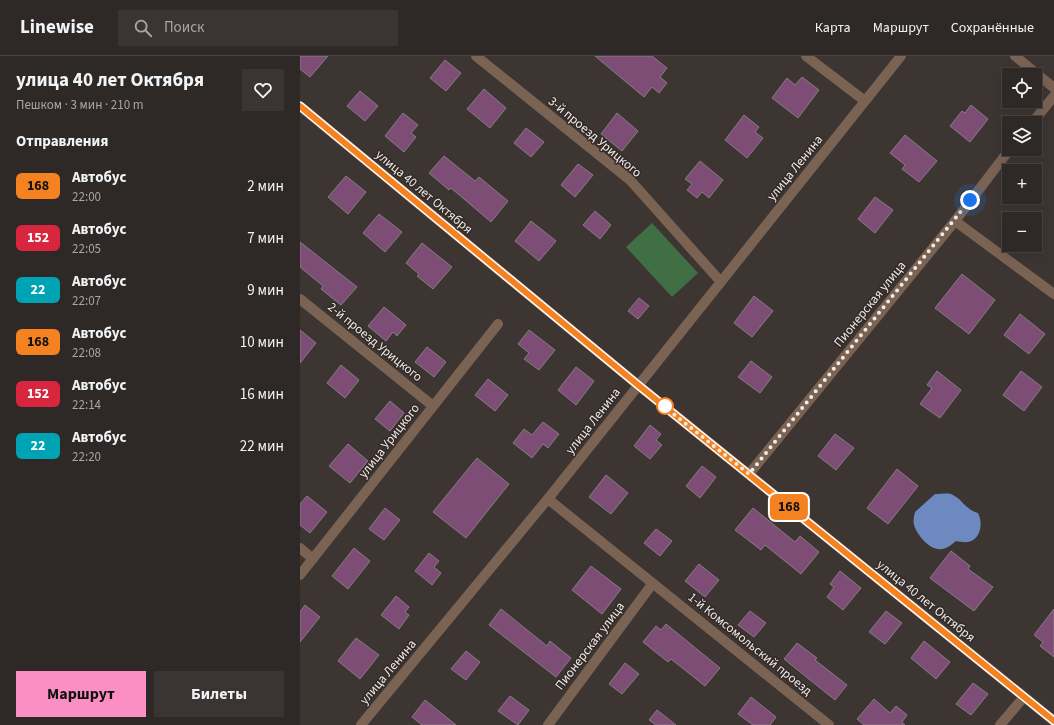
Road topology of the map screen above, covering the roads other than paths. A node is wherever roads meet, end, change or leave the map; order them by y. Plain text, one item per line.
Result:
1 (476, 56) edge
2 (806, 56) edge
3 (901, 56) edge
4 (1015, 56) edge
5 (1054, 88) edge
6 (1054, 96) edge
7 (865, 101) junction
8 (300, 106) edge
9 (1038, 116) edge
10 (1005, 156) edge
11 (955, 221) junction
12 (721, 282) junction
13 (1054, 294) edge
14 (300, 299) edge
15 (498, 324) dead end
16 (638, 385) junction
17 (434, 406) junction
18 (749, 474) junction
19 (548, 499) junction
20 (300, 548) edge
21 (313, 559) junction
22 (300, 575) edge
23 (653, 583) junction
24 (1024, 697) junction
25 (1054, 721) edge
26 (361, 725) edge
27 (548, 725) edge
28 (830, 725) edge
29 (1000, 725) edge

1 - 12 street, 3-й проезд Урицкого
2 - 7 street
3 - 7 street, улица Ленина
4 - 5 street
6 - 9 street
7 - 12 street, улица Ленина
8 - 16 street, улица 40 лет Октября
10 - 11 street, Пионерская улица
11 - 13 street
11 - 18 street, Пионерская улица
12 - 16 street, улица Ленина
14 - 17 street, 2-й проезд Урицкого
15 - 17 street, улица Урицкого
16 - 18 street, улица 40 лет Октября
16 - 19 street, улица Ленина
17 - 21 street, улица Урицкого
18 - 24 street, улица 40 лет Октября
19 - 23 street
19 - 26 street, улица Ленина
20 - 21 street
21 - 22 street, улица Урицкого
23 - 27 street, Пионерская улица
23 - 28 street, 1-й Комсомольский проезд
24 - 25 street, улица 40 лет Октября
24 - 29 street

